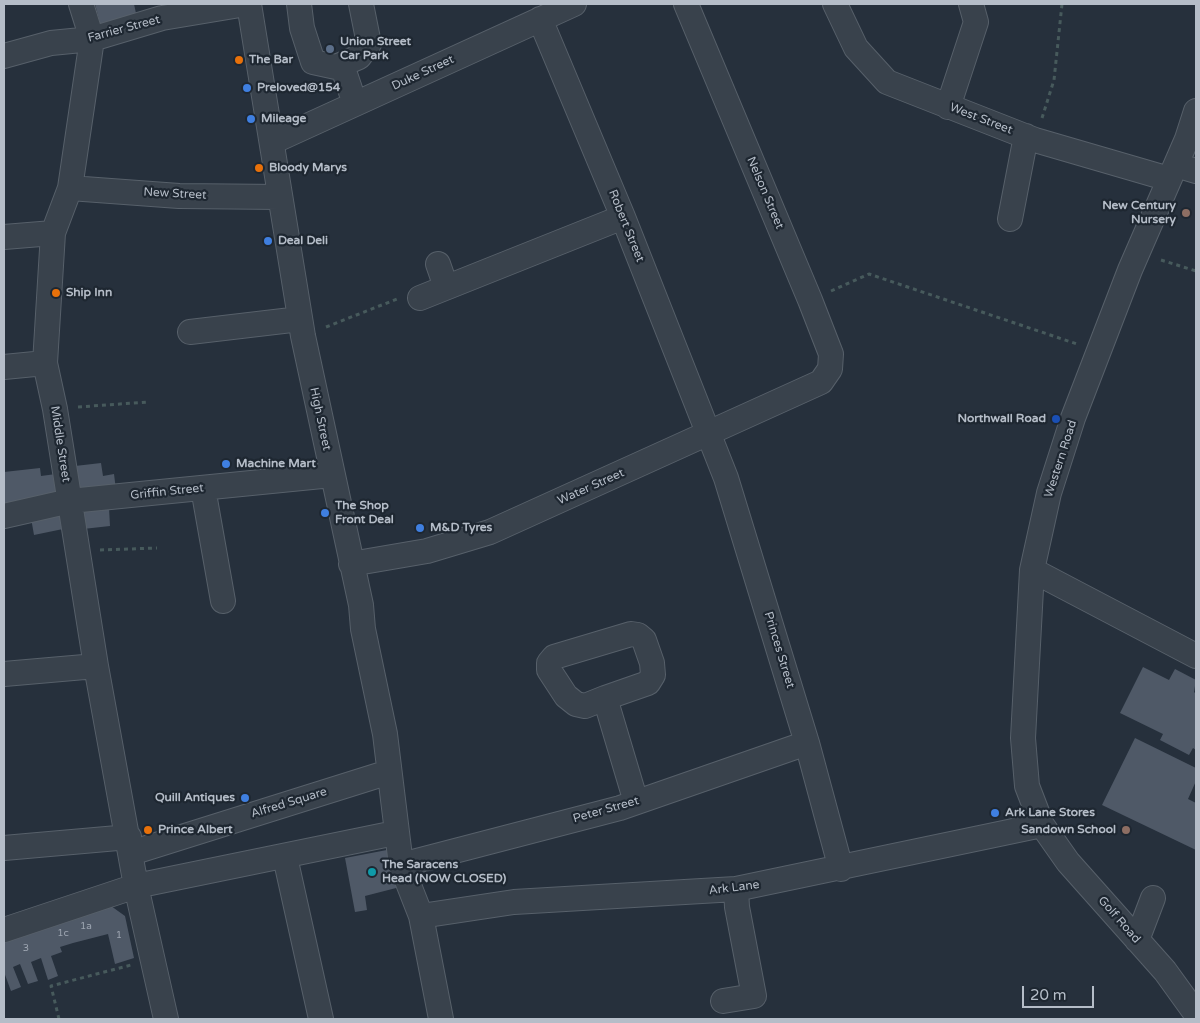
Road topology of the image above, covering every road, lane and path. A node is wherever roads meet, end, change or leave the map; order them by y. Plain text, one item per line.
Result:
1 (81, 4) edge
2 (247, 4) edge
3 (299, 4) edge
4 (361, 4) edge
5 (574, 4) edge
6 (686, 4) edge
7 (835, 4) edge
8 (971, 4) edge
9 (1062, 4) edge
10 (540, 19) junction
11 (92, 39) junction
12 (4, 56) edge
13 (342, 65) junction
14 (355, 104) junction
15 (948, 107) junction
16 (1196, 111) edge
17 (1030, 138) junction
18 (272, 142) junction
19 (1180, 172) edge
20 (70, 188) junction
21 (280, 197) junction
22 (623, 217) junction
23 (1010, 220) dead end
24 (53, 233) junction
25 (4, 237) edge
26 (1139, 253) junction
27 (438, 264) dead end
28 (1196, 272) edge
29 (446, 287) junction
30 (420, 298) joint
31 (810, 300) junction
32 (302, 327) junction
33 (190, 332) dead end
34 (1099, 351) junction
35 (45, 363) junction
36 (4, 367) edge
37 (821, 382) joint
38 (148, 402) dead end
39 (55, 409) junction
40 (710, 434) junction
41 (332, 474) junction
42 (203, 488) junction
43 (70, 501) junction
44 (4, 516) edge
45 (157, 548) dead end
46 (78, 553) junction
47 (351, 564) junction
48 (1032, 570) junction
49 (223, 601) dead end
50 (1196, 656) edge
51 (96, 666) junction
52 (4, 674) edge
53 (605, 698) dead end
54 (807, 743) junction
55 (389, 772) junction
56 (636, 802) junction
57 (1042, 825) junction
58 (395, 833) junction
59 (130, 845) junction
60 (4, 848) edge
61 (285, 857) junction
62 (401, 865) junction
63 (841, 869) junction
64 (136, 886) junction
65 (736, 889) junction
66 (1153, 898) dead end
67 (422, 916) junction
68 (4, 930) edge
69 (1137, 940) junction
70 (153, 959) junction
71 (723, 1001) dead end
72 (1196, 1014) edge
73 (59, 1019) edge
74 (166, 1019) edge
75 (321, 1019) edge
76 (442, 1019) edge

1 - 11 street, Middle Street
2 - 11 street, Farrier Street
2 - 18 street, High Street
3 - 13 street
4 - 13 street
5 - 10 street, Duke Street
6 - 31 street, Nelson Street
7 - 15 street, West Street
8 - 15 street
9 - 17 path
10 - 14 street, Duke Street
10 - 22 street, Robert Street
11 - 12 street, Farrier Street
11 - 20 street, Middle Street
13 - 14 street
14 - 18 street, Duke Street
15 - 17 street, West Street
16 - 19 street, Western Road
17 - 19 street, West Street
17 - 23 street
18 - 21 street, High Street
19 - 26 street, Western Road
20 - 21 street, New Street
20 - 24 street, Middle Street
21 - 32 street, High Street
22 - 29 street
22 - 40 street, Robert Street
24 - 25 street
24 - 35 street, Middle Street
26 - 28 path
26 - 34 street, Western Road
27 - 29 street
29 - 30 street
30 - 32 path
31 - 34 path
31 - 37 street, Nelson Street
32 - 33 street
32 - 41 street, High Street
34 - 48 street, Western Road
35 - 36 street
35 - 39 street, Middle Street
37 - 40 street, Water Street
38 - 39 path
39 - 43 street, Middle Street
40 - 47 street, Water Street
40 - 54 street, Princes Street
41 - 42 street, Griffin Street
41 - 47 street, High Street
42 - 43 street, Griffin Street
42 - 49 street
43 - 44 street, Griffin Street
43 - 46 street, Middle Street
45 - 46 path
46 - 51 street, Middle Street
47 - 55 street, High Street
48 - 50 street
48 - 57 street, Western Road
51 - 52 street
51 - 59 street, Middle Street
53 - 56 street
54 - 56 street, Peter Street
54 - 63 street, Princes Street
55 - 58 street, High Street
55 - 59 street, Alfred Square
56 - 62 street, Peter Street
57 - 63 street, Ark Lane
57 - 69 street, Golf Road
58 - 61 street
58 - 62 street, High Street
59 - 60 street, Alfred Square
59 - 64 street, Middle Street
61 - 64 street
61 - 75 street
62 - 67 street, High Street
63 - 65 street, Ark Lane
64 - 68 street
64 - 70 street, Middle Street
65 - 67 street, Ark Lane
65 - 71 street
66 - 69 street
67 - 76 street, High Street
69 - 72 street, Golf Road
70 - 73 path
70 - 74 street, Middle Street

